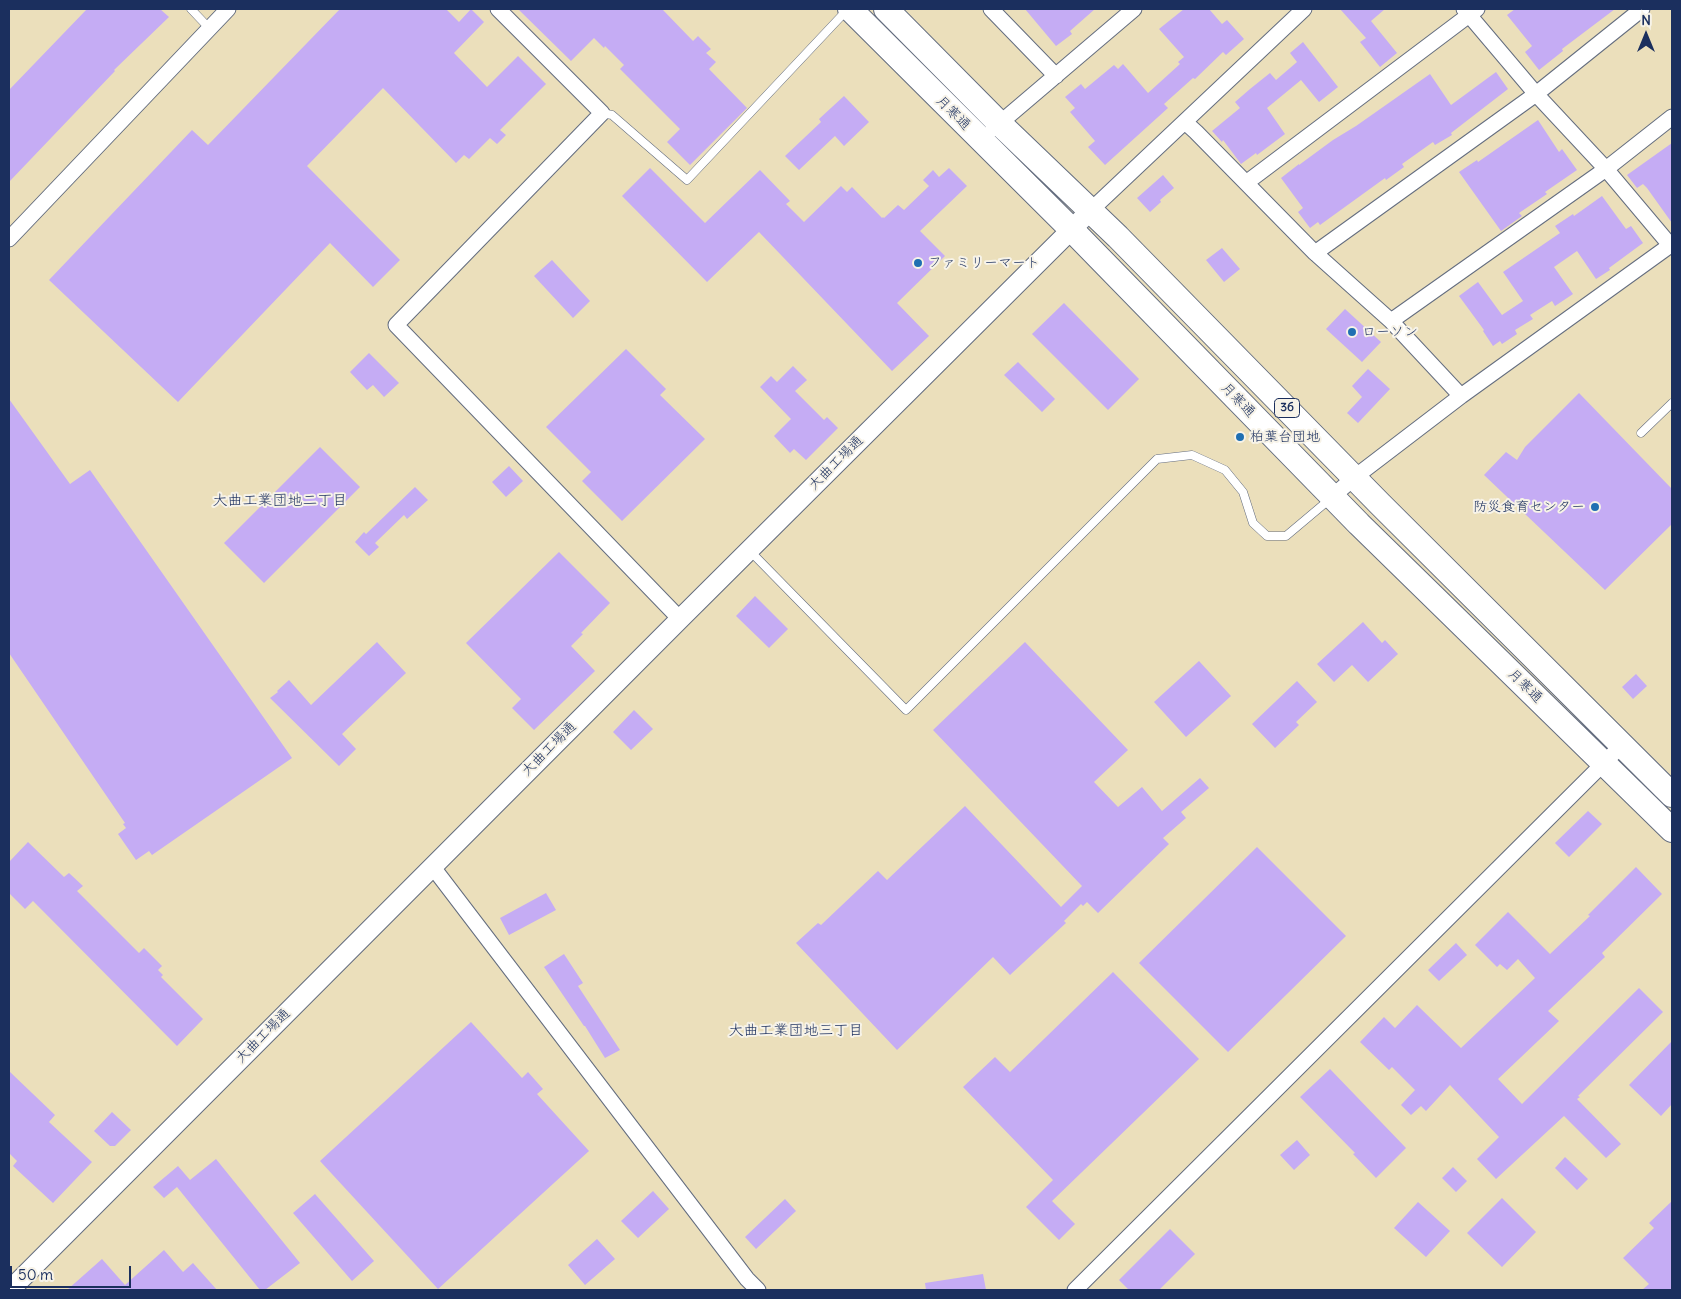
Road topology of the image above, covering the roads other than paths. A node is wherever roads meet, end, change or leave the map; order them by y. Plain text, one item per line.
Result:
1 (191, 9) edge
2 (228, 9) edge
3 (498, 9) edge
4 (850, 9) edge
5 (886, 9) edge
6 (991, 9) edge
7 (1134, 9) edge
8 (1304, 9) edge
9 (1642, 9) edge
10 (1470, 11) edge
11 (209, 28) junction
12 (1056, 76) junction
13 (1536, 94) junction
14 (602, 113) junction
15 (1672, 117) edge
16 (1185, 122) junction
17 (999, 123) junction
18 (981, 140) junction
19 (1606, 169) junction
20 (1246, 183) junction
21 (1090, 211) junction
22 (1071, 229) junction
23 (9, 239) edge
24 (1672, 246) edge
25 (1315, 253) junction
26 (1391, 321) junction
27 (1461, 396) junction
28 (1672, 402) edge
29 (1641, 433) dead end
30 (1354, 477) junction
31 (1333, 496) junction
32 (749, 549) junction
33 (680, 618) junction
34 (1622, 745) junction
35 (1603, 762) junction
36 (1672, 795) edge
37 (1672, 830) edge
38 (432, 866) junction
39 (10, 1290) edge
40 (758, 1290) edge
41 (1075, 1290) edge

1 - 11 lane
2 - 11 street
3 - 14 street
4 - 14 lane
4 - 18 highway, 月寒通 / 36
5 - 17 highway, 月寒通 / 36
6 - 12 street
7 - 12 street
8 - 16 street
9 - 13 street
10 - 13 street
10 - 20 street
11 - 23 street
12 - 17 street
13 - 19 street
13 - 25 street
14 - 33 street
15 - 19 street
16 - 20 street
16 - 21 street
17 - 18 street
17 - 21 highway, 月寒通 / 36
18 - 22 highway, 月寒通 / 36
19 - 24 street
19 - 26 street
20 - 25 street
21 - 22 street, 大曲工場通
21 - 30 highway, 月寒通 / 36
22 - 31 highway, 月寒通 / 36
22 - 32 street, 大曲工場通
24 - 27 street
25 - 26 street
26 - 27 street
27 - 30 street
28 - 29 lane
30 - 31 street
30 - 34 highway, 月寒通 / 36
31 - 32 lane
31 - 35 highway, 月寒通 / 36
32 - 33 street, 大曲工場通
33 - 38 street, 大曲工場通
34 - 35 street
34 - 36 highway, 月寒通 / 36
35 - 37 highway, 月寒通 / 36
35 - 41 street
38 - 39 street, 大曲工場通
38 - 40 street

